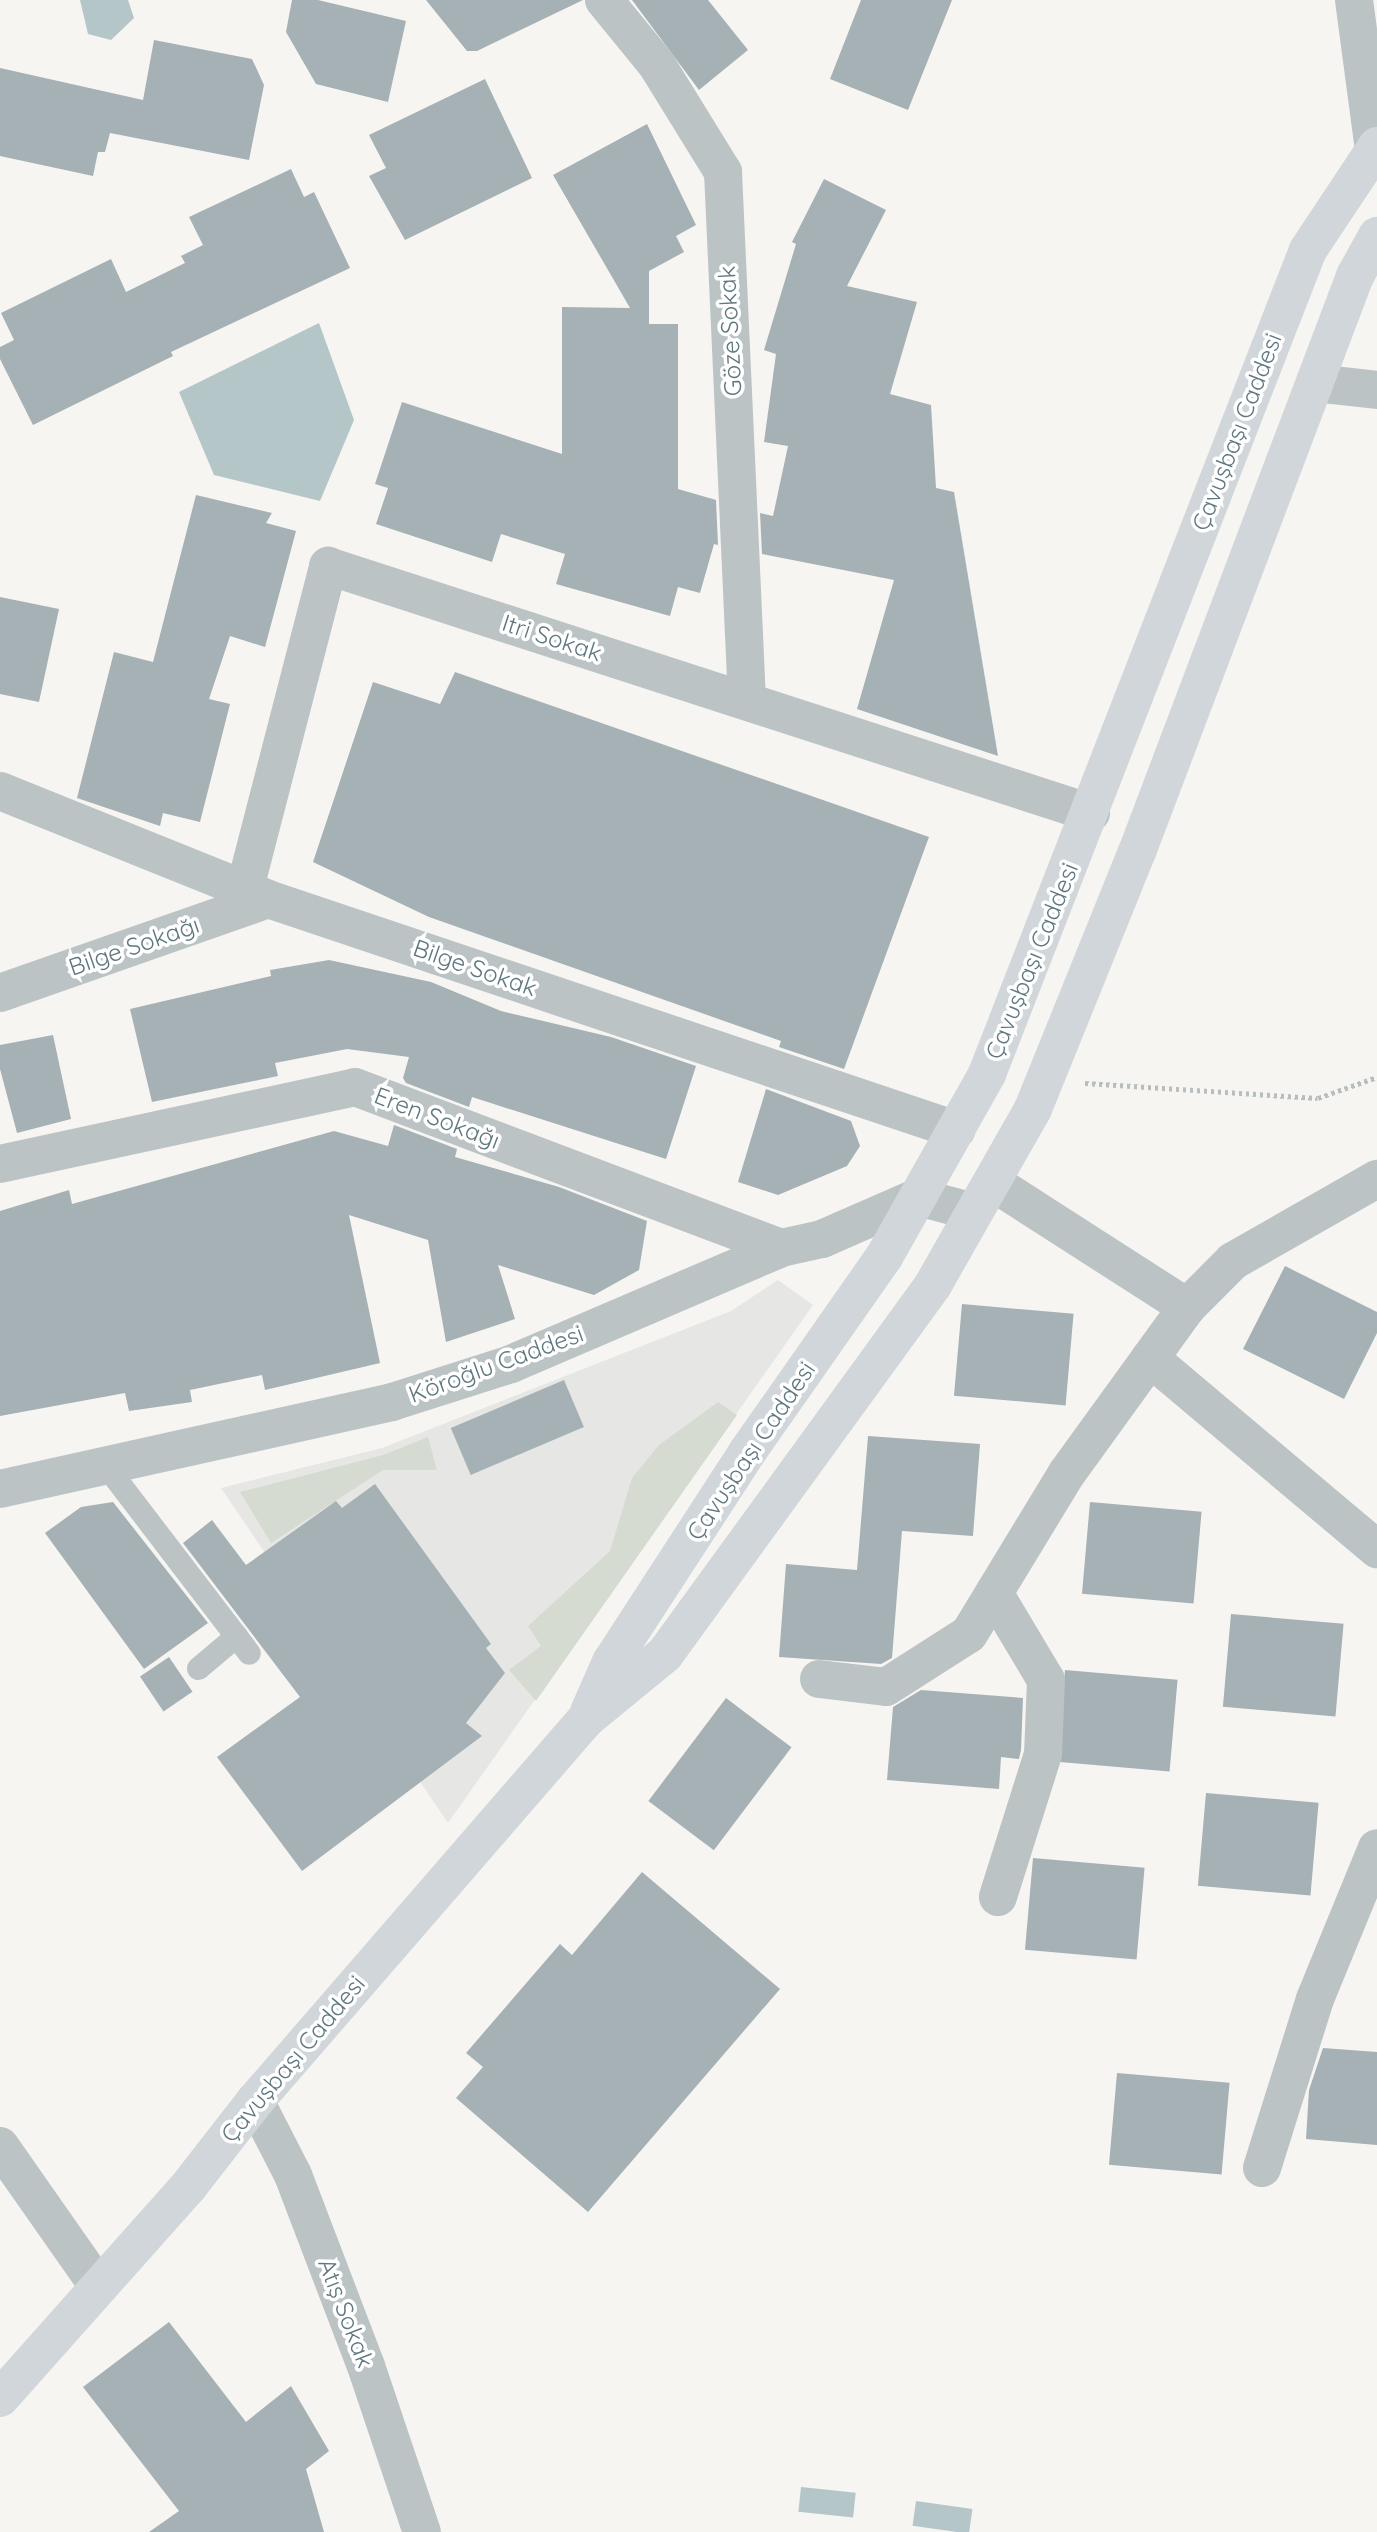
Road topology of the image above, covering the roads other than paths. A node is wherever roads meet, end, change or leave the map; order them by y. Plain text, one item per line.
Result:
1 (604, 0) edge
2 (1354, 0) edge
3 (1376, 150) edge
4 (1377, 236) edge
5 (1315, 383) junction
6 (1377, 390) edge
7 (747, 700) junction
8 (0, 791) edge
9 (1091, 813) junction
10 (257, 893) junction
11 (0, 993) edge
12 (956, 1130) junction
13 (0, 1164) edge
14 (1377, 1179) edge
15 (918, 1197) junction
16 (983, 1197) junction
17 (780, 1248) junction
18 (1187, 1307) junction
19 (1150, 1358) junction
20 (106, 1466) junction
21 (0, 1489) edge
22 (1377, 1549) edge
23 (994, 1593) junction
24 (198, 1668) dead end
25 (819, 1679) dead end
26 (586, 1719) junction
27 (1377, 1848) edge
28 (998, 1897) dead end
29 (255, 2101) junction
30 (0, 2146) edge
31 (1262, 2168) dead end
32 (98, 2287) junction
33 (0, 2398) edge
34 (422, 2532) edge

1 - 7 street, Göze Sokak
2 - 3 street
3 - 9 main road, Çavuşbaşı Caddesi
4 - 5 main road, Çavuşbaşı Caddesi
5 - 6 street
5 - 16 main road, Çavuşbaşı Caddesi
7 - 9 street, Itri Sokak
7 - 10 street, Itri Sokak
8 - 10 street, Bilge Sokak
9 - 12 main road, Çavuşbaşı Caddesi
10 - 11 street, Bilge Sokağı
10 - 12 street, Bilge Sokak
12 - 15 main road, Çavuşbaşı Caddesi
13 - 17 street, Eren Sokağı
14 - 18 street
15 - 16 street
15 - 17 street, Köroğlu Caddesi
15 - 26 main road, Çavuşbaşı Caddesi
16 - 18 street
16 - 26 main road, Çavuşbaşı Caddesi
17 - 20 street, Köroğlu Caddesi
18 - 19 street
19 - 22 street
19 - 23 street
20 - 21 street, Köroğlu Caddesi
20 - 24 lane
23 - 25 street
23 - 28 street
26 - 29 main road, Çavuşbaşı Caddesi
27 - 31 street
29 - 32 main road, Çavuşbaşı Caddesi
29 - 34 street, Atış Sokak
30 - 32 street
32 - 33 main road, Çavuşbaşı Caddesi

